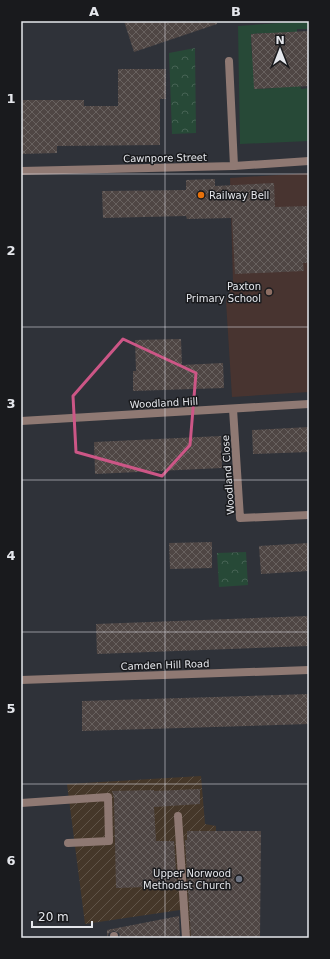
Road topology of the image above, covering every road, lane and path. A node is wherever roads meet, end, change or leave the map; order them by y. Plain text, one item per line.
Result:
1 (229, 61) dead end
2 (309, 161) edge
3 (234, 166) junction
4 (21, 171) edge
5 (309, 404) edge
6 (233, 409) junction
7 (21, 421) edge
8 (309, 515) edge
9 (309, 670) edge
10 (21, 680) edge
11 (21, 803) edge
12 (178, 816) dead end
13 (68, 843) dead end
14 (186, 938) edge

1 - 3 street
2 - 3 street, Cawnpore Street
3 - 4 street, Cawnpore Street
5 - 6 street, Woodland Hill
6 - 7 street, Woodland Hill
6 - 8 street, Woodland Close
9 - 10 street, Camden Hill Road
11 - 13 street
12 - 14 street

